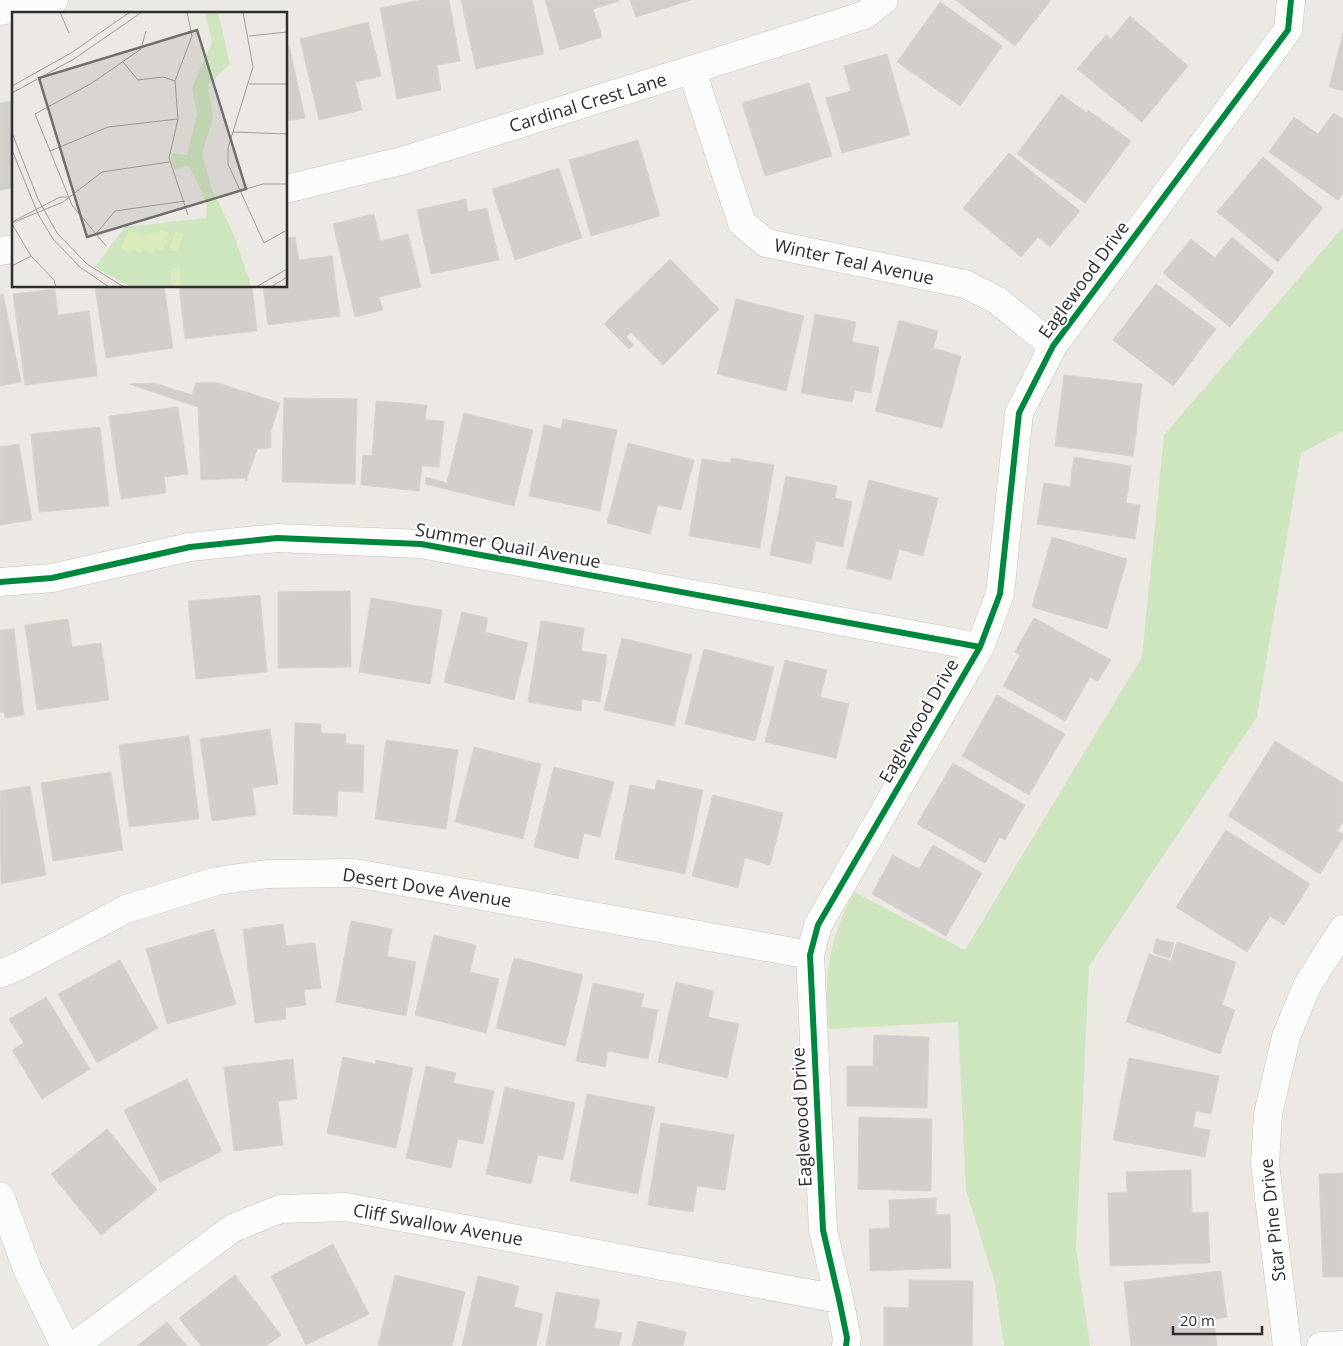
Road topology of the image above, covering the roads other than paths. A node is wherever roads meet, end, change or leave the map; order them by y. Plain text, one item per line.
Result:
1 (54, 0) edge
2 (884, 0) edge
3 (1291, 0) edge
4 (0, 11) edge
5 (692, 71) junction
6 (288, 189) edge
7 (1054, 346) junction
8 (0, 582) edge
9 (980, 647) junction
10 (1343, 929) edge
11 (810, 955) junction
12 (0, 974) edge
13 (0, 1196) edge
14 (839, 1300) junction
15 (64, 1346) edge
16 (74, 1346) edge
17 (846, 1346) edge
18 (1287, 1346) edge
19 (1320, 1346) edge
20 (1343, 1346) edge

1 - 4 street
2 - 5 street, Cardinal Crest Lane
3 - 7 street, Eaglewood Drive
5 - 6 street, Cardinal Crest Lane
5 - 7 street, Winter Teal Avenue
7 - 9 street, Eaglewood Drive
8 - 9 street, Summer Quail Avenue
9 - 11 street, Eaglewood Drive
10 - 18 street, Star Pine Drive
11 - 12 street, Desert Dove Avenue
11 - 14 street, Eaglewood Drive
13 - 15 street
14 - 16 street, Cliff Swallow Avenue
14 - 17 street, Eaglewood Drive
19 - 20 street

